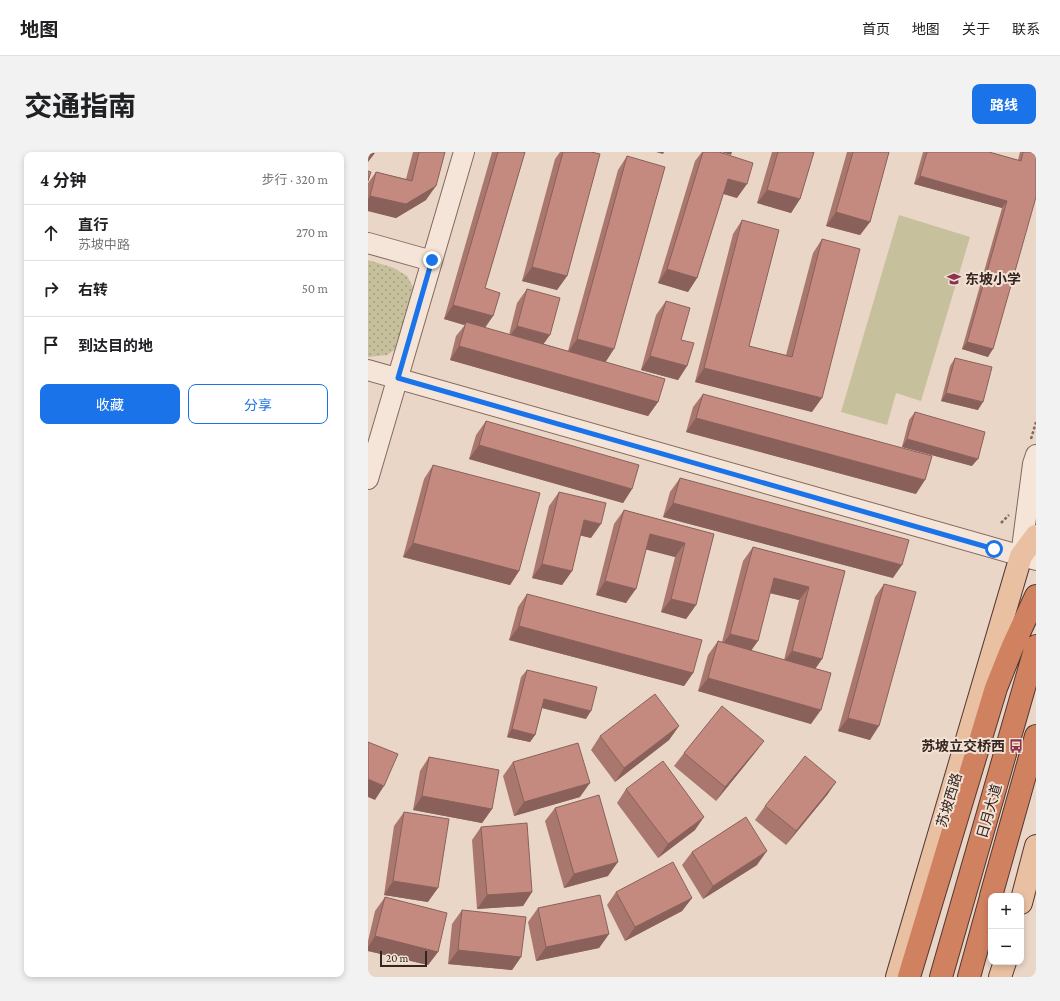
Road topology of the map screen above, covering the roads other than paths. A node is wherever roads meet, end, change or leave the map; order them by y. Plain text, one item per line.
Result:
1 (464, 152) edge
2 (368, 243) edge
3 (432, 260) junction
4 (368, 370) edge
5 (398, 378) junction
6 (1036, 455) edge
7 (368, 479) edge
8 (1036, 536) edge
9 (1029, 558) edge
10 (1036, 596) edge
11 (1036, 646) edge
12 (1036, 736) edge
13 (1036, 846) edge
14 (992, 893) edge
15 (1024, 893) edge
16 (988, 907) edge
17 (1004, 965) edge
18 (897, 977) edge
19 (909, 977) edge
20 (941, 977) edge
21 (969, 977) edge
22 (1000, 977) edge

1 - 3 street
2 - 3 street
3 - 5 street
4 - 5 street
5 - 7 street
5 - 9 street
6 - 9 street
8 - 9 main road, 苏坡西路
9 - 18 main road, 苏坡西路
10 - 19 highway
11 - 20 highway, 日月大道
12 - 14 highway, 日月大道
13 - 15 main road
16 - 21 highway, 日月大道
17 - 22 main road

